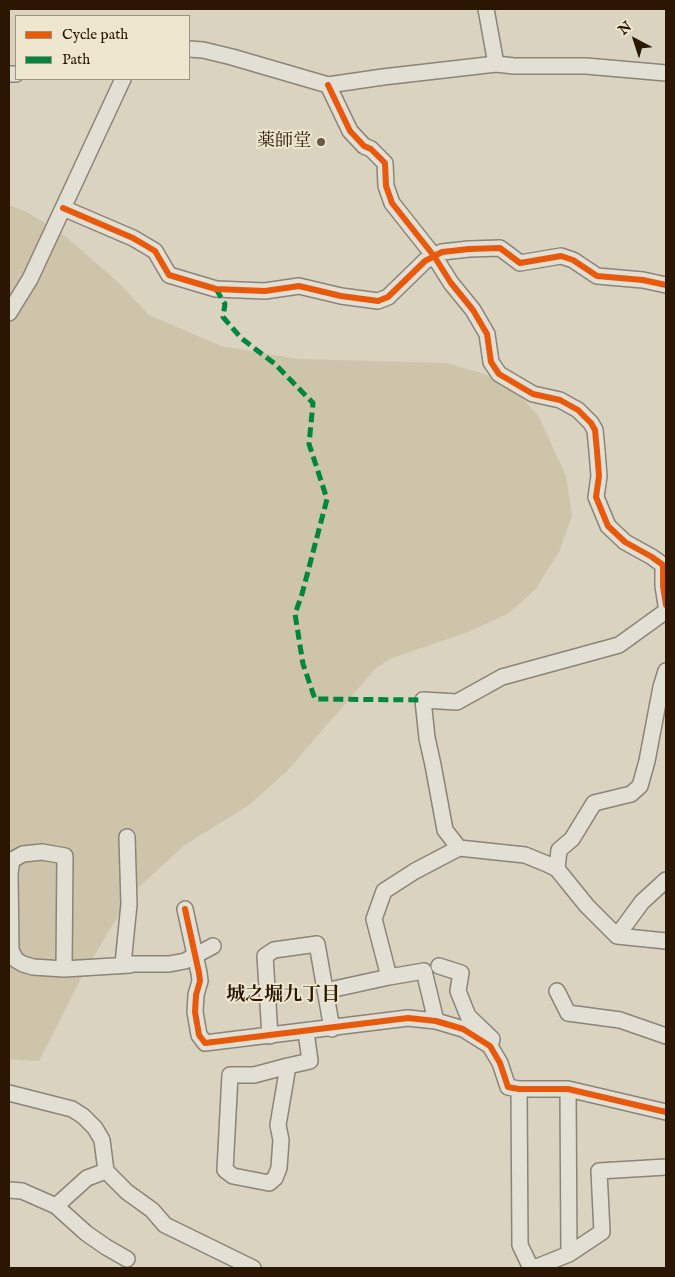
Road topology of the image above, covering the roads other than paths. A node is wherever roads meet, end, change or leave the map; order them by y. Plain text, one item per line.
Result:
1 (486, 9) edge
2 (190, 48) edge
3 (496, 64) junction
4 (666, 72) edge
5 (123, 80) edge
6 (328, 86) junction
7 (63, 208) junction
8 (434, 256) junction
9 (666, 285) edge
10 (9, 313) edge
11 (666, 605) edge
12 (666, 611) edge
13 (666, 671) edge
14 (127, 837) dead end
15 (459, 848) junction
16 (557, 869) junction
17 (666, 880) edge
18 (185, 909) dead end
19 (617, 936) junction
20 (666, 941) edge
21 (213, 946) dead end
22 (194, 955) junction
23 (123, 964) junction
24 (439, 966) dead end
25 (64, 969) junction
26 (389, 977) junction
27 (325, 991) junction
28 (557, 991) dead end
29 (436, 1022) junction
30 (332, 1029) junction
31 (306, 1032) junction
32 (270, 1036) junction
33 (666, 1036) edge
34 (490, 1046) junction
35 (288, 1066) junction
36 (519, 1089) junction
37 (568, 1089) junction
38 (9, 1092) edge
39 (666, 1112) edge
40 (666, 1167) edge
41 (106, 1171) junction
42 (9, 1190) edge
43 (56, 1206) junction
44 (569, 1254) junction
45 (128, 1259) dead end
46 (253, 1268) edge
47 (532, 1268) edge

1 - 3 street
2 - 6 street
3 - 4 street
3 - 6 street
5 - 7 street
6 - 8 street
7 - 8 street
7 - 10 street
8 - 9 street
8 - 11 street
12 - 15 street
13 - 16 street
14 - 23 street
15 - 16 street
15 - 26 street
16 - 19 street
17 - 19 street
18 - 22 street
19 - 20 street
21 - 22 street
22 - 23 street
22 - 32 street
23 - 25 street
24 - 34 street
25 - 25 street
26 - 27 street
26 - 29 street
27 - 30 street
27 - 32 street
28 - 33 street
29 - 30 street
29 - 34 street
30 - 31 street
31 - 32 street
31 - 35 street
34 - 36 street
35 - 35 street
36 - 37 street
36 - 47 street
37 - 39 street
37 - 44 street
38 - 41 street
40 - 44 street
41 - 43 street
41 - 46 street
42 - 43 street
43 - 45 street
44 - 47 street

